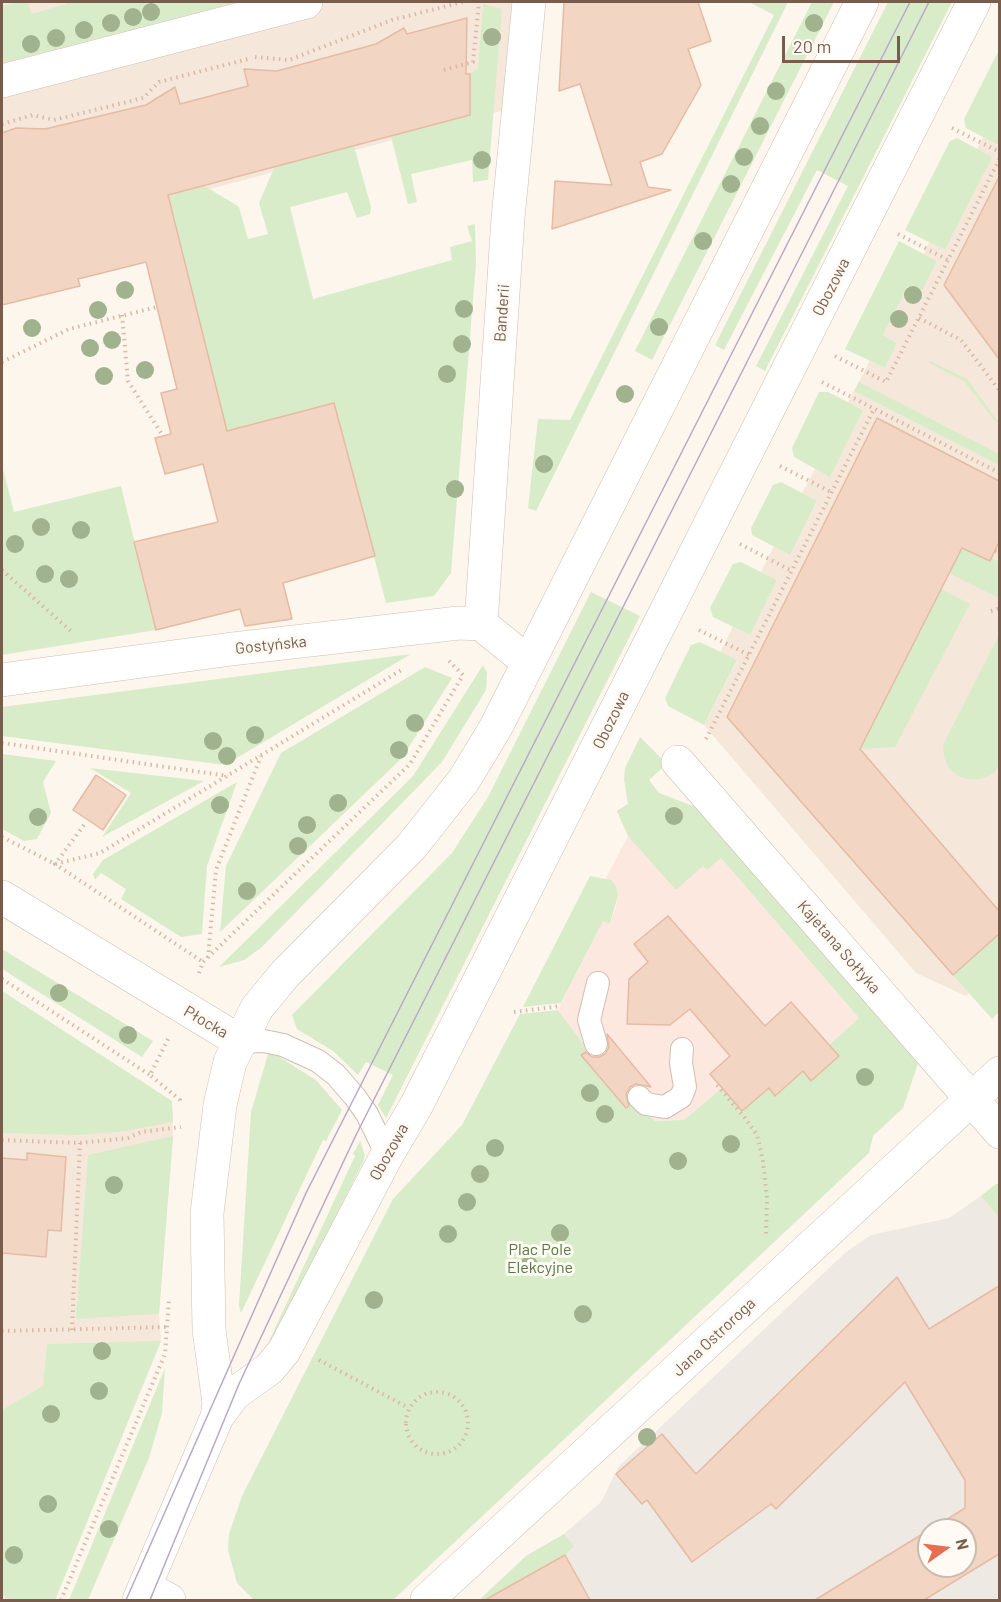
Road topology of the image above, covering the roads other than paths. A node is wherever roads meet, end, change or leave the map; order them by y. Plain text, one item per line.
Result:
1 (306, 2) edge
2 (530, 2) edge
3 (862, 2) edge
4 (974, 2) edge
5 (2, 81) edge
6 (481, 624) junction
7 (528, 662) junction
8 (2, 680) edge
9 (678, 762) dead end
10 (2, 897) edge
11 (598, 983) dead end
12 (241, 1042) junction
13 (596, 1044) dead end
14 (682, 1049) road end
15 (999, 1072) edge
16 (639, 1097) dead end
17 (972, 1099) junction
18 (999, 1132) edge
19 (387, 1155) junction
20 (208, 1307) junction
21 (284, 1351) junction
22 (217, 1416) junction
23 (151, 1596) edge
24 (427, 1600) edge

1 - 5 street
2 - 6 street, Banderii
3 - 7 street, Obozowa
4 - 19 street, Obozowa
6 - 7 street
6 - 8 street, Gostyńska
7 - 12 street, Obozowa
9 - 17 street, Kajetana Sołtyka
10 - 12 street, Płocka
11 - 13 lane
12 - 19 lane, Płocka
12 - 20 street, Obozowa
14 - 16 lane
15 - 17 street, Jana Ostroroga
17 - 18 street, Kajetana Sołtyka
17 - 24 street, Jana Ostroroga
19 - 21 street, Obozowa
20 - 21 street
20 - 22 street, Obozowa
21 - 22 street, Obozowa
22 - 23 street, Obozowa

